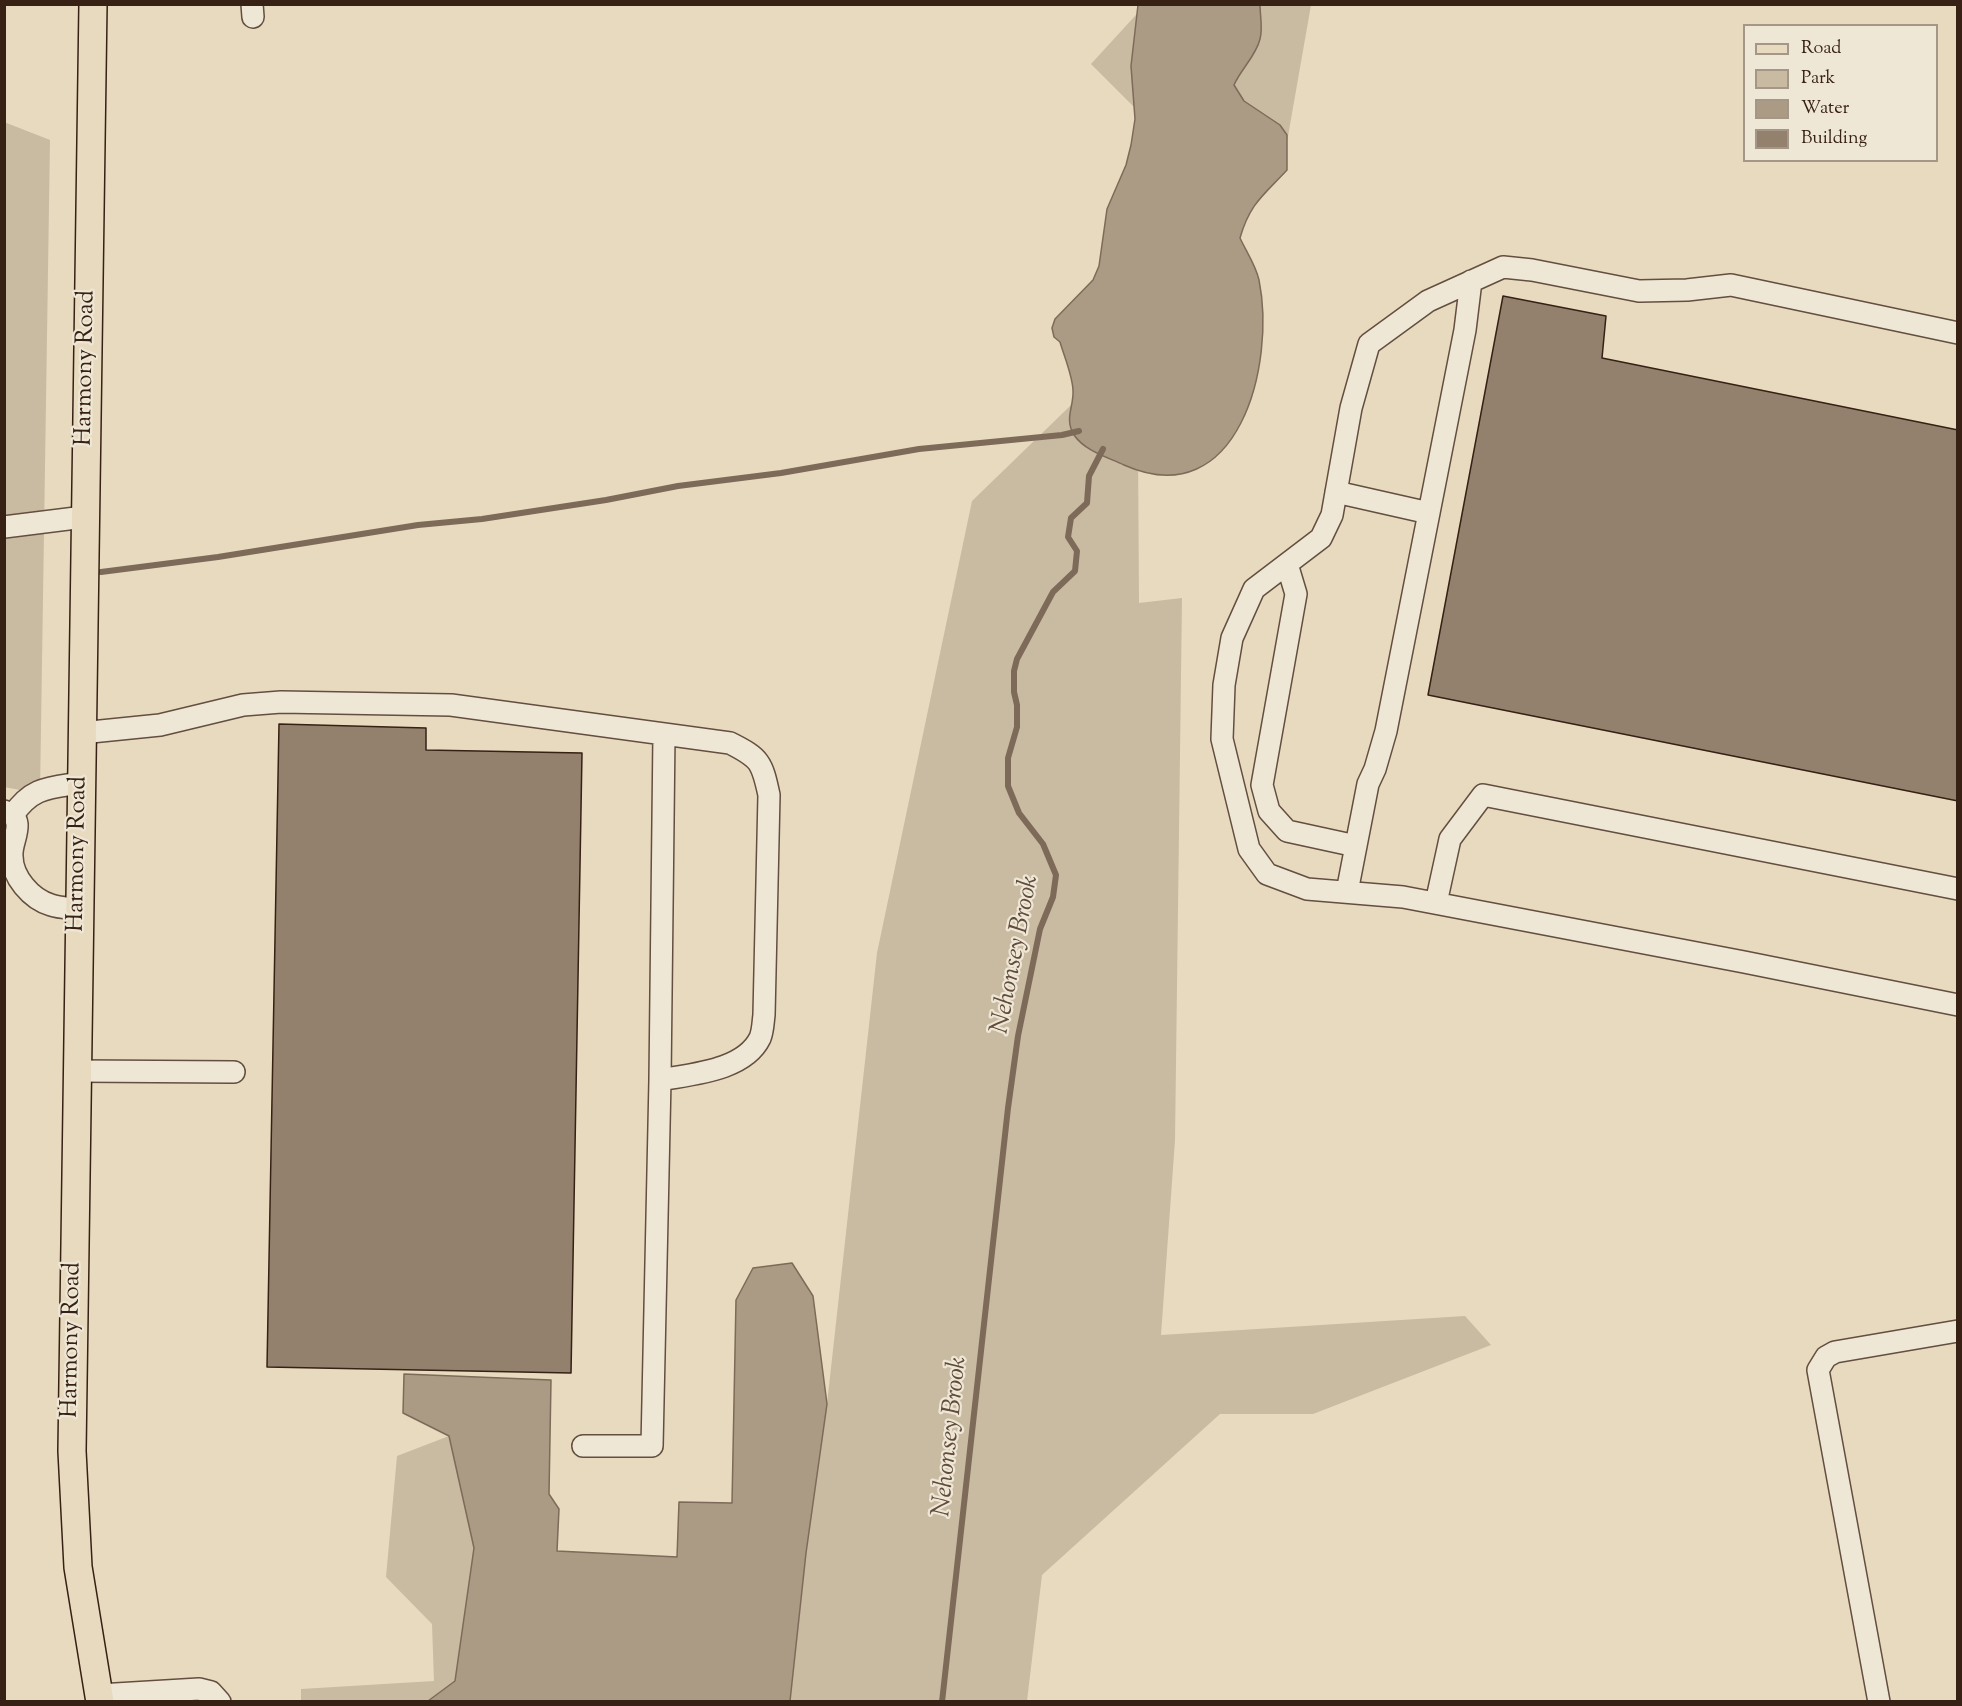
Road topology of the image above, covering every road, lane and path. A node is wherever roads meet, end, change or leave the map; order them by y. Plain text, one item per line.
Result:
1 (93, 4) edge
2 (1471, 281) junction
3 (1958, 333) edge
4 (1336, 492) junction
5 (1429, 513) junction
6 (84, 517) junction
7 (4, 528) edge
8 (1287, 564) junction
9 (81, 733) junction
10 (664, 734) junction
11 (80, 783) junction
12 (9, 813) edge
13 (1356, 846) junction
14 (1958, 889) edge
15 (1347, 892) junction
16 (1436, 903) junction
17 (79, 909) junction
18 (1958, 1005) edge
19 (77, 1071) junction
20 (234, 1072) dead end
21 (660, 1080) junction
22 (1958, 1331) edge
23 (583, 1446) dead end
24 (100, 1698) edge
25 (220, 1701) edge
26 (1879, 1701) edge

1 - 6 main road, Harmony Road
2 - 3 lane
2 - 4 lane
2 - 5 lane
4 - 5 lane
4 - 8 lane
5 - 13 lane
6 - 7 lane
6 - 9 main road, Harmony Road
8 - 13 lane
8 - 15 lane
9 - 10 lane
9 - 11 main road, Harmony Road
10 - 21 lane
10 - 21 lane
11 - 12 lane
11 - 17 main road, Harmony Road
12 - 17 lane
13 - 15 lane
14 - 16 lane
15 - 16 lane
16 - 18 lane
17 - 19 main road, Harmony Road
19 - 20 lane
19 - 24 main road, Harmony Road
21 - 23 lane
22 - 26 lane
24 - 25 lane

